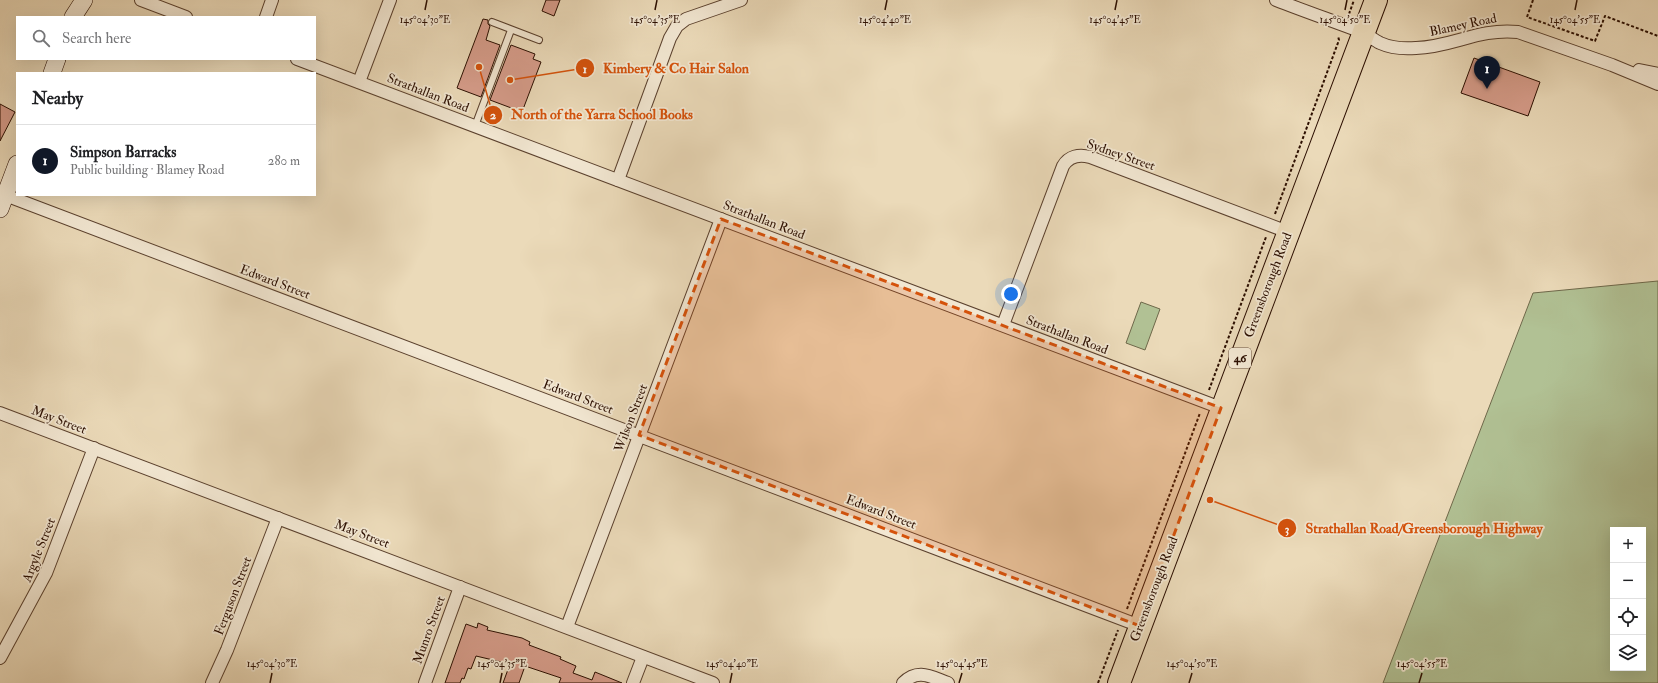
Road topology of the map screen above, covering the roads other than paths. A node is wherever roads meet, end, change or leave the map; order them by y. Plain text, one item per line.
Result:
1 (76, 0) edge
2 (84, 0) edge
3 (141, 0) edge
4 (272, 0) edge
5 (390, 0) edge
6 (742, 0) edge
7 (1277, 0) edge
8 (1376, 0) edge
9 (73, 16) edge
10 (74, 16) edge
11 (183, 16) edge
12 (266, 16) edge
13 (492, 22) dead end
14 (511, 30) junction
15 (1364, 33) junction
16 (539, 40) dead end
17 (57, 60) edge
18 (301, 60) edge
19 (1612, 65) junction
20 (52, 72) edge
21 (1658, 74) edge
22 (1658, 79) edge
23 (360, 82) junction
24 (1658, 84) edge
25 (475, 126) junction
26 (16, 167) edge
27 (618, 180) junction
28 (3, 202) edge
29 (721, 219) junction
30 (1279, 228) junction
31 (1003, 326) junction
32 (1213, 405) junction
33 (0, 412) edge
34 (640, 435) junction
35 (94, 448) junction
36 (278, 518) junction
37 (460, 587) junction
38 (1132, 622) junction
39 (567, 627) junction
40 (643, 656) junction
41 (0, 658) edge
42 (905, 681) edge
43 (212, 683) edge
44 (425, 683) edge
45 (633, 683) edge
46 (713, 683) edge
47 (948, 683) edge
48 (1119, 683) edge

1 - 9 street
2 - 10 street
3 - 11 street
4 - 12 street
5 - 23 street
6 - 27 street
7 - 15 street, Blamey Road
8 - 15 highway, Greensborough Road / 46
13 - 14 lane
14 - 16 lane
14 - 25 lane
15 - 19 street, Blamey Road
15 - 30 highway, Greensborough Road / 46
17 - 20 street
18 - 23 street, Strathallan Road
19 - 21 street
19 - 22 street
19 - 24 street, Blamey Road
23 - 25 street, Strathallan Road
25 - 27 street, Strathallan Road
26 - 28 street
27 - 29 street, Strathallan Road
28 - 34 street, Edward Street
29 - 31 street, Strathallan Road
29 - 34 street, Wilson Street
30 - 31 street, Sydney Street
30 - 32 highway, Greensborough Road / 46
31 - 32 street, Strathallan Road
32 - 38 highway, Greensborough Road / 46
33 - 35 street, May Street
34 - 38 street, Edward Street
34 - 39 street, Wilson Street
35 - 36 street, May Street
35 - 41 street, Argyle Street
36 - 37 street, May Street
36 - 43 street, Ferguson Street
37 - 39 street, May Street
37 - 44 street, Munro Street
38 - 48 highway, Greensborough Road / 46
39 - 40 street, May Street
40 - 45 street
40 - 46 street, May Street
42 - 47 street

